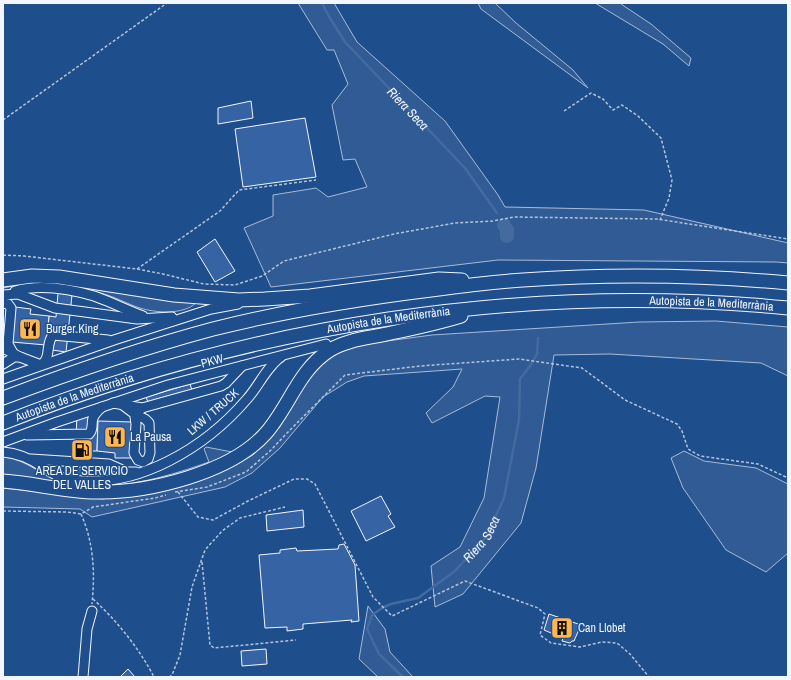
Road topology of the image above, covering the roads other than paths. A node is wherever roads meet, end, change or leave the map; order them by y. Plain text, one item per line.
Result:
1 (3, 280) edge
2 (495, 282) junction
3 (788, 283) edge
4 (3, 295) edge
5 (265, 300) junction
6 (3, 303) edge
7 (494, 307) junction
8 (788, 308) edge
9 (199, 313) junction
10 (156, 319) junction
11 (437, 323) junction
12 (114, 340) junction
13 (326, 344) joint
14 (3, 348) edge
15 (283, 356) junction
16 (11, 358) edge
17 (245, 364) junction
18 (41, 365) junction
19 (3, 379) edge
20 (3, 398) edge
21 (108, 404) junction
22 (3, 423) edge
23 (20, 435) junction
24 (3, 442) edge
25 (3, 452) edge
26 (28, 458) junction
27 (146, 471) junction
28 (3, 481) edge
29 (92, 611) road end
30 (83, 677) edge

1 - 5 highway
2 - 3 highway, Autopista de la Mediterrània
2 - 5 highway
2 - 20 highway, Autopista de la Mediterrània
4 - 10 street
4 - 10 street
5 - 9 street
6 - 16 street
7 - 8 highway, Autopista de la Mediterrània
7 - 11 highway
7 - 22 highway, Autopista de la Mediterrània
9 - 10 street
9 - 12 street
11 - 13 highway
11 - 28 highway
12 - 18 street
12 - 18 street
13 - 15 street, PKW
14 - 16 street
15 - 17 street, PKW
15 - 27 street, LKW / TRUCK
16 - 18 street
17 - 21 street, PKW
17 - 21 street
18 - 19 street
21 - 23 street, PKW
21 - 23 street, PKW
23 - 24 street, PKW
25 - 26 street, LKW / TRUCK
26 - 27 street, LKW / TRUCK
26 - 27 street, LKW / TRUCK
29 - 30 street

